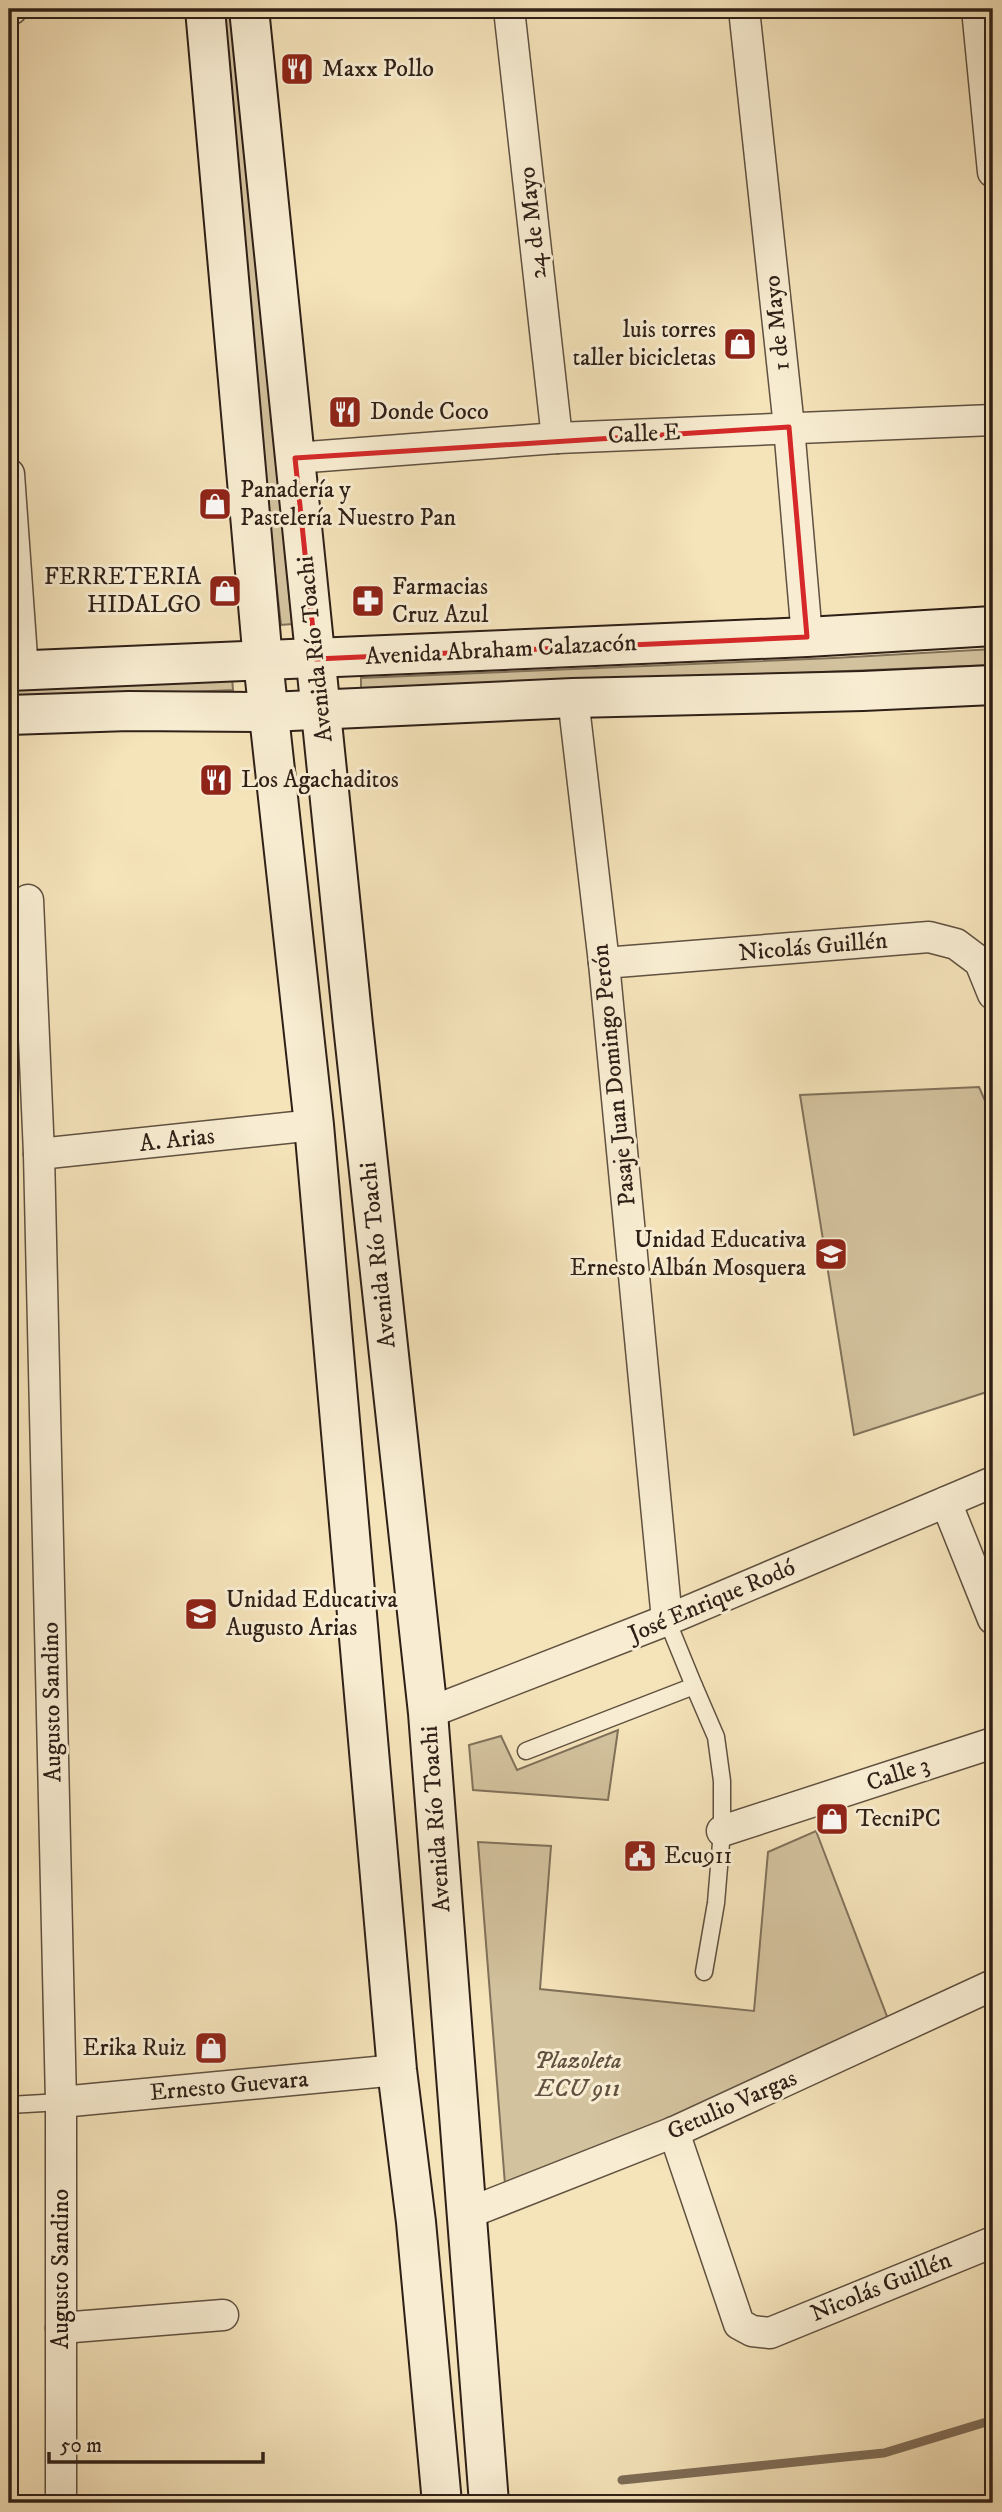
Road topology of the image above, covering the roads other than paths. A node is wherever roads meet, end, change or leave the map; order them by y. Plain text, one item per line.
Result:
1 (205, 9) edge
2 (249, 9) edge
3 (509, 9) edge
4 (744, 9) edge
5 (977, 9) edge
6 (993, 172) edge
7 (993, 420) edge
8 (789, 427) junction
9 (556, 438) junction
10 (295, 458) junction
11 (9, 474) edge
12 (993, 626) edge
13 (807, 637) junction
14 (316, 659) junction
15 (263, 661) junction
16 (16, 671) edge
17 (993, 685) edge
18 (573, 698) junction
19 (321, 709) junction
20 (268, 712) junction
21 (9, 715) edge
22 (28, 900) dead end
23 (604, 963) junction
24 (993, 994) edge
25 (314, 1125) junction
26 (39, 1154) junction
27 (993, 1482) edge
28 (946, 1502) junction
29 (993, 1619) edge
30 (667, 1620) junction
31 (694, 1686) junction
32 (428, 1713) junction
33 (993, 1743) edge
34 (526, 1751) dead end
35 (722, 1831) junction
36 (704, 1972) dead end
37 (993, 1985) edge
38 (397, 2070) junction
39 (61, 2102) junction
40 (9, 2105) edge
41 (674, 2132) junction
42 (466, 2214) junction
43 (993, 2242) edge
44 (223, 2315) dead end
45 (61, 2328) junction
46 (61, 2503) edge
47 (442, 2503) edge
48 (489, 2503) edge

1 - 15 main road, Avenida Río Toachi
2 - 10 main road, Avenida Río Toachi
3 - 9 street, 24 de Mayo
4 - 8 street, 1 de Mayo
5 - 6 street
7 - 8 street, Calle E
8 - 9 street, Calle E
8 - 13 street, 1 de Mayo
9 - 10 street, Calle E
10 - 14 main road, Avenida Río Toachi
11 - 16 street
12 - 13 main road, Avenida Abraham Calazacón
13 - 14 main road, Avenida Abraham Calazacón
14 - 15 main road, Avenida Abraham Calazacón
14 - 19 main road, Avenida Río Toachi
15 - 16 main road, Avenida Abraham Calazacón
15 - 20 main road, Avenida Río Toachi
17 - 18 main road, Avenida Abraham Calazacón
18 - 19 main road, Avenida Abraham Calazacón
18 - 23 street, Pasaje Juan Domingo Perón
19 - 20 main road, Avenida Abraham Calazacón
19 - 32 main road, Avenida Río Toachi
20 - 21 main road, Avenida Abraham Calazacón
20 - 25 main road, Avenida Río Toachi
22 - 26 street, Augusto Sandino
23 - 24 street, Nicolás Guillén
23 - 30 street, Pasaje Juan Domingo Perón
25 - 26 street, A. Arias
25 - 38 main road, Avenida Río Toachi
26 - 39 street, Augusto Sandino
27 - 28 street, José Enrique Rodó
28 - 29 street
28 - 30 street, José Enrique Rodó
30 - 31 lane
30 - 32 street, José Enrique Rodó
31 - 34 lane
31 - 35 lane
32 - 42 main road, Avenida Río Toachi
33 - 35 street, Calle 3
35 - 36 lane
37 - 41 street, Getulio Vargas
38 - 39 street, Ernesto Guevara
38 - 47 main road, Avenida Río Toachi
39 - 40 lane
39 - 45 street, Augusto Sandino
41 - 42 street, Getulio Vargas
41 - 43 street, Nicolás Guillén
42 - 48 main road, Avenida Río Toachi
44 - 45 street
45 - 46 street, Augusto Sandino

